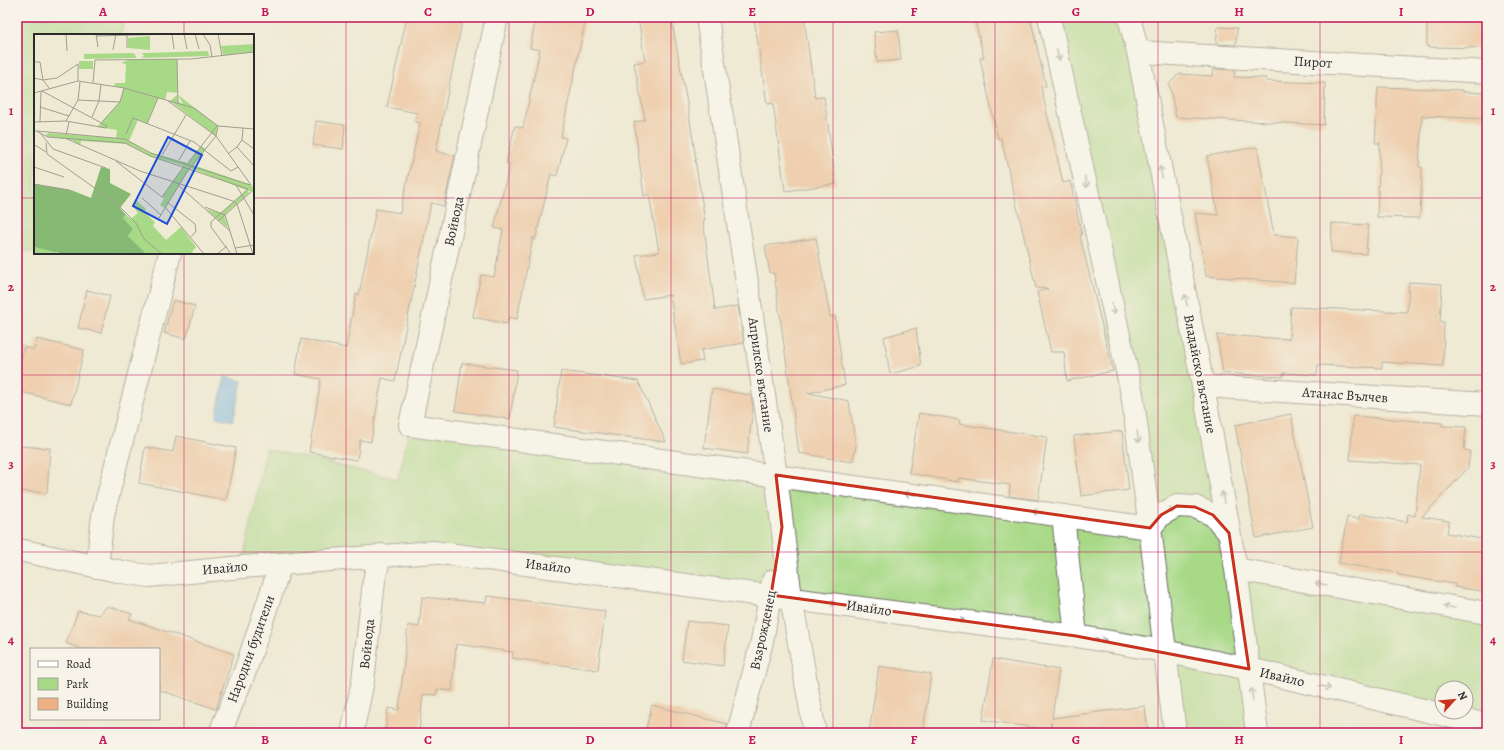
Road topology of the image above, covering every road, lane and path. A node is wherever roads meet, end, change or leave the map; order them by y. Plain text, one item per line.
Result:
1 (497, 17) edge
2 (708, 17) edge
3 (1049, 17) edge
4 (1129, 17) edge
5 (1138, 52) junction
6 (1487, 72) edge
7 (170, 254) edge
8 (1203, 386) junction
9 (1487, 404) edge
10 (776, 475) junction
11 (1063, 516) junction
12 (1150, 528) junction
13 (1229, 533) junction
14 (19, 550) dead end
15 (380, 555) junction
16 (281, 564) junction
17 (97, 567) junction
18 (1236, 570) junction
19 (781, 596) junction
20 (1487, 613) edge
21 (1076, 636) junction
22 (1164, 651) junction
23 (1249, 669) junction
24 (1487, 726) edge
25 (220, 733) edge
26 (352, 733) edge
27 (738, 733) edge
28 (815, 733) edge
29 (1175, 733) edge
30 (1257, 733) edge

1 - 10 street, Войвода
2 - 10 street, Априлско въстание
3 -> 12 street
4 - 5 street, Владайско въстание
5 - 6 street, Пирот
8 -> 5 street, Владайско въстание
7 - 17 street
8 - 9 street, Атанас Вълчев
13 -> 8 street, Владайско въстание
11 -> 10 street
10 - 19 street, Априлско въстание
11 - 12 street
11 - 21 street
13 -> 12 street
12 - 22 street
13 - 18 street, Владайско въстание
14 - 17 street, Ивайло
15 - 16 street, Ивайло
15 - 19 street, Ивайло
15 - 26 street, Войвода
16 - 17 street, Ивайло
16 - 25 street, Народни будители
20 -> 18 street
18 - 23 street, Владайско въстание
19 -> 21 street, Ивайло
19 - 27 street, Възрожденец
19 - 28 street, Априлско въстание
21 -> 22 street, Ивайло
22 - 23 street, Ивайло
22 - 29 street
23 -> 24 street, Ивайло
30 -> 23 street, Владайско въстание

